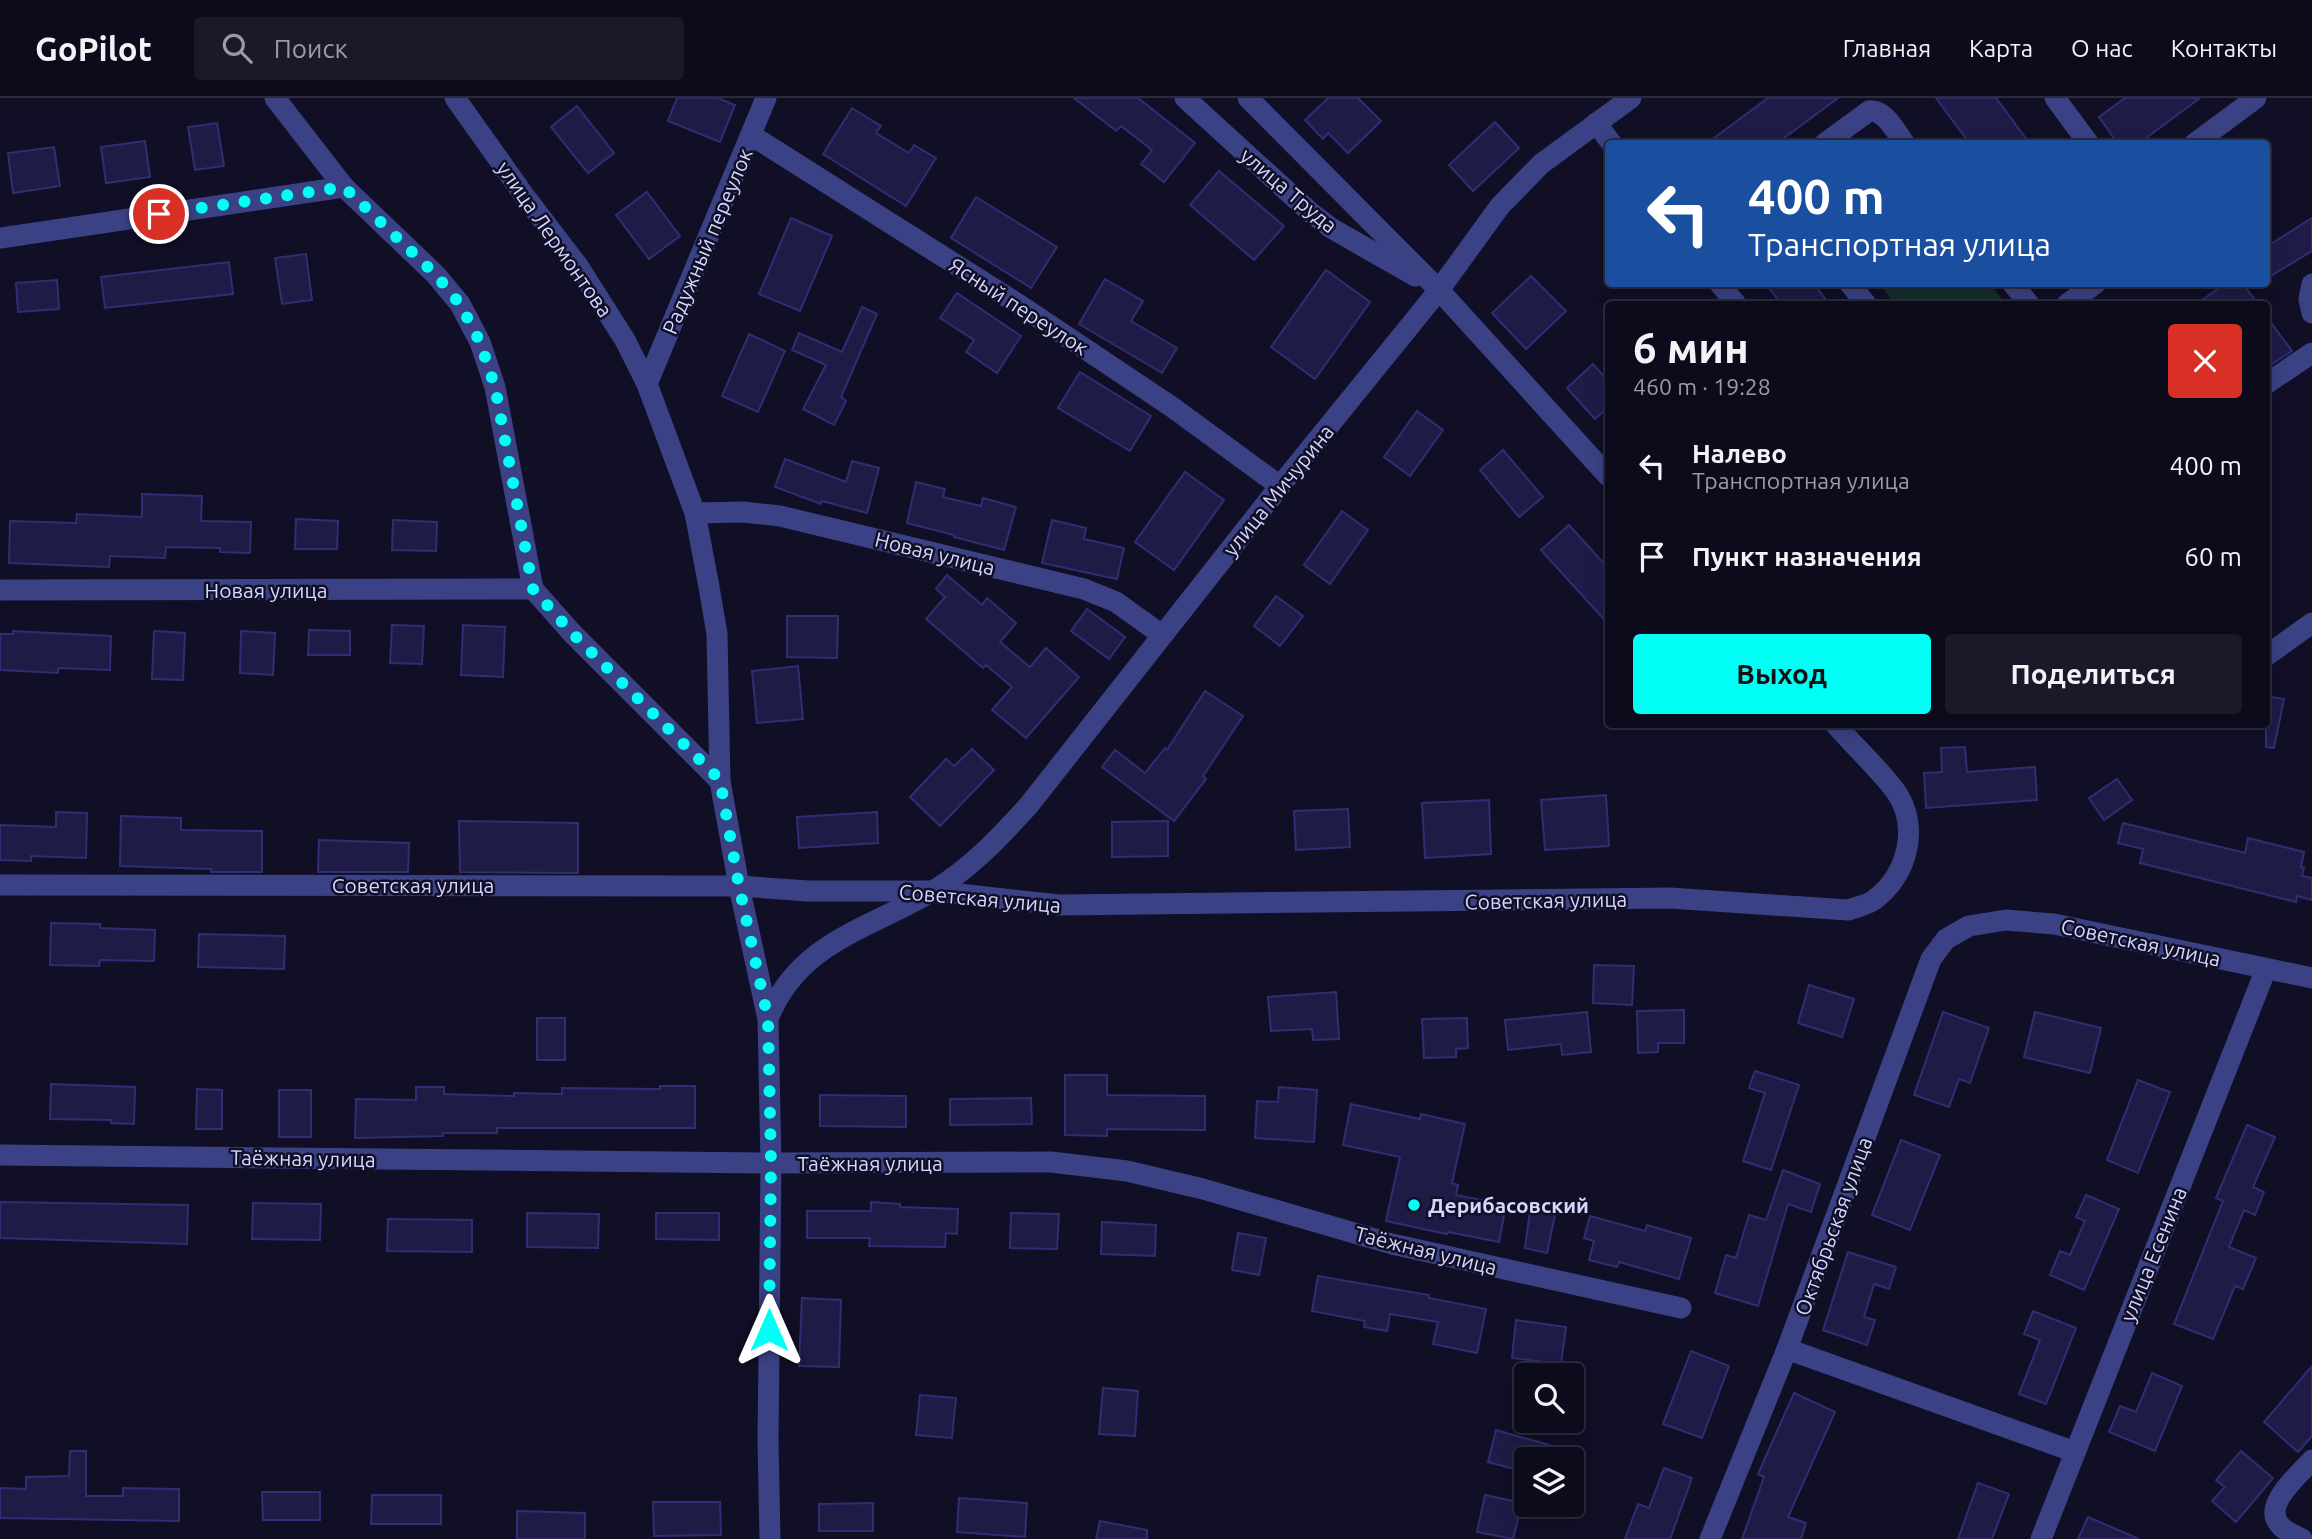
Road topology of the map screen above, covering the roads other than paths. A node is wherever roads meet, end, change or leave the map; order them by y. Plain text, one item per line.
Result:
1 (275, 98) edge
2 (455, 98) edge
3 (766, 98) edge
4 (1185, 98) edge
5 (1248, 98) edge
6 (1631, 98) edge
7 (2055, 98) edge
8 (2256, 98) edge
9 (1596, 122) junction
10 (751, 135) junction
11 (1609, 140) edge
12 (1829, 140) edge
13 (1902, 140) edge
14 (2086, 140) edge
15 (2199, 140) edge
16 (344, 187) junction
17 (0, 238) edge
18 (2312, 284) edge
19 (1722, 287) edge
20 (1852, 287) edge
21 (2015, 287) edge
22 (2091, 287) edge
23 (1439, 290) junction
24 (1734, 301) edge
25 (1864, 301) edge
26 (2027, 301) edge
27 (2071, 301) edge
28 (2312, 313) edge
29 (2312, 353) edge
30 (2270, 381) edge
31 (647, 384) junction
32 (1605, 473) edge
33 (1280, 486) junction
34 (695, 513) junction
35 (533, 589) junction
36 (0, 590) edge
37 (2312, 623) edge
38 (1162, 635) junction
39 (2270, 653) edge
40 (1839, 728) edge
41 (720, 780) junction
42 (0, 885) edge
43 (739, 886) junction
44 (933, 891) junction
45 (1969, 926) joint
46 (2266, 969) junction
47 (2312, 978) edge
48 (768, 1019) junction
49 (0, 1155) edge
50 (771, 1163) junction
51 (1681, 1308) dead end
52 (1787, 1349) junction
53 (2075, 1452) junction
54 (2312, 1460) edge
55 (770, 1539) edge
56 (1710, 1539) edge
57 (2041, 1539) edge
58 (2302, 1539) edge

1 - 16 street
2 - 31 street, улица Лермонтова
3 - 10 street, Радужный переулок
4 - 23 street, улица Труда
5 - 23 street, улица Труда
6 - 9 street, улица Мичурина
7 - 14 street
8 - 15 street
9 - 11 street
9 - 23 street, улица Мичурина
10 - 31 street, Радужный переулок
10 - 33 street, Ясный переулок
12 - 13 street
16 - 17 street
16 - 35 street
18 - 28 street
19 - 24 street
20 - 25 street
21 - 26 street
22 - 27 street
23 - 32 street, улица Труда
23 - 33 street, улица Мичурина
29 - 30 street
31 - 34 street, улица Лермонтова
33 - 38 street, улица Мичурина
34 - 38 street, Новая улица
34 - 41 street, улица Лермонтова
35 - 36 street, Новая улица
35 - 41 street
37 - 39 street
38 - 44 street, улица Мичурина
40 - 44 street, Советская улица
41 - 43 street, улица Лермонтова
42 - 43 street, Советская улица
43 - 44 street, Советская улица
43 - 48 street, улица Лермонтова
44 - 48 street, улица Мичурина
45 - 46 street, Советская улица
45 - 52 street, Октябрьская улица
46 - 47 street, Советская улица
46 - 53 street, улица Есенина
48 - 50 street, улица Лермонтова
49 - 50 street, Таёжная улица
50 - 51 street, Таёжная улица
50 - 55 street, улица Лермонтова
52 - 53 street
52 - 56 street, Октябрьская улица
53 - 57 street, улица Есенина
54 - 58 street

